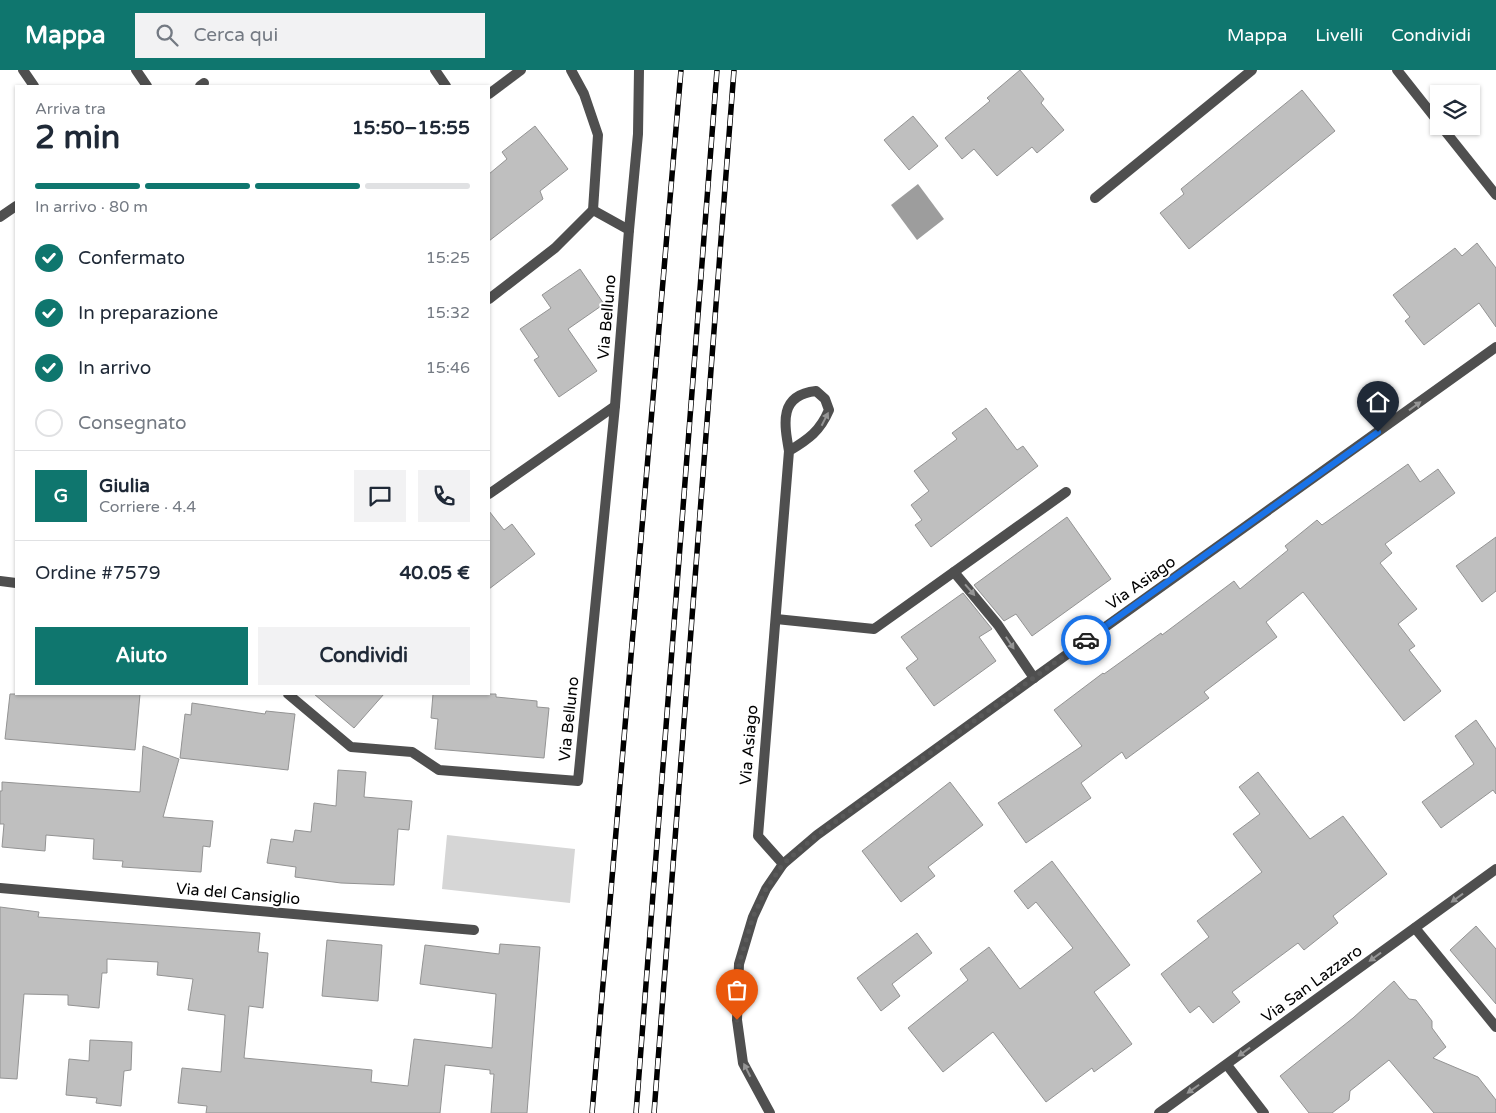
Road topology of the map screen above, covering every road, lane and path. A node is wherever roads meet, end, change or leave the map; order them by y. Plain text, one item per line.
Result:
1 (23, 70) edge
2 (136, 70) edge
3 (435, 70) edge
4 (521, 70) edge
5 (571, 70) edge
6 (639, 70) edge
7 (1252, 70) edge
8 (1397, 70) edge
9 (33, 85) edge
10 (147, 85) edge
11 (445, 85) edge
12 (490, 93) edge
13 (1430, 112) edge
14 (1449, 135) edge
15 (1496, 195) edge
16 (1095, 198) dead end
17 (15, 207) edge
18 (593, 210) junction
19 (0, 217) edge
20 (629, 230) junction
21 (490, 297) edge
22 (1496, 347) edge
23 (615, 406) junction
24 (789, 451) junction
25 (1066, 492) dead end
26 (490, 493) edge
27 (954, 572) junction
28 (0, 581) edge
29 (15, 583) edge
30 (776, 619) junction
31 (1034, 678) junction
32 (289, 695) edge
33 (783, 864) junction
34 (1496, 869) edge
35 (0, 888) edge
36 (1415, 928) junction
37 (474, 930) dead end
38 (1496, 1026) edge
39 (1227, 1065) junction
40 (770, 1113) edge
41 (1159, 1113) edge
42 (1264, 1113) edge

1 - 9 street
2 - 10 street
3 - 11 street
4 - 12 street
5 - 18 street
6 - 20 street, Via Belluno
7 - 16 street
8 - 13 street
14 - 15 street
17 - 19 street
18 - 20 street
18 - 21 street
20 - 23 street, Via Belluno
31 -> 22 street, Via Asiago
23 - 26 street
23 - 32 street, Via Belluno
24 -> 24 street, Via Asiago
24 - 30 street, Via Asiago
25 - 27 street
27 - 30 street
27 -> 31 street
28 - 29 street
30 - 33 street, Via Asiago
31 - 33 street, Via Asiago
40 -> 33 street, Via Asiago
34 -> 36 street, Via San Lazzaro
35 - 37 street, Via del Cansiglio
36 - 38 street
36 -> 39 street, Via San Lazzaro
39 -> 41 street, Via San Lazzaro
39 - 42 street

